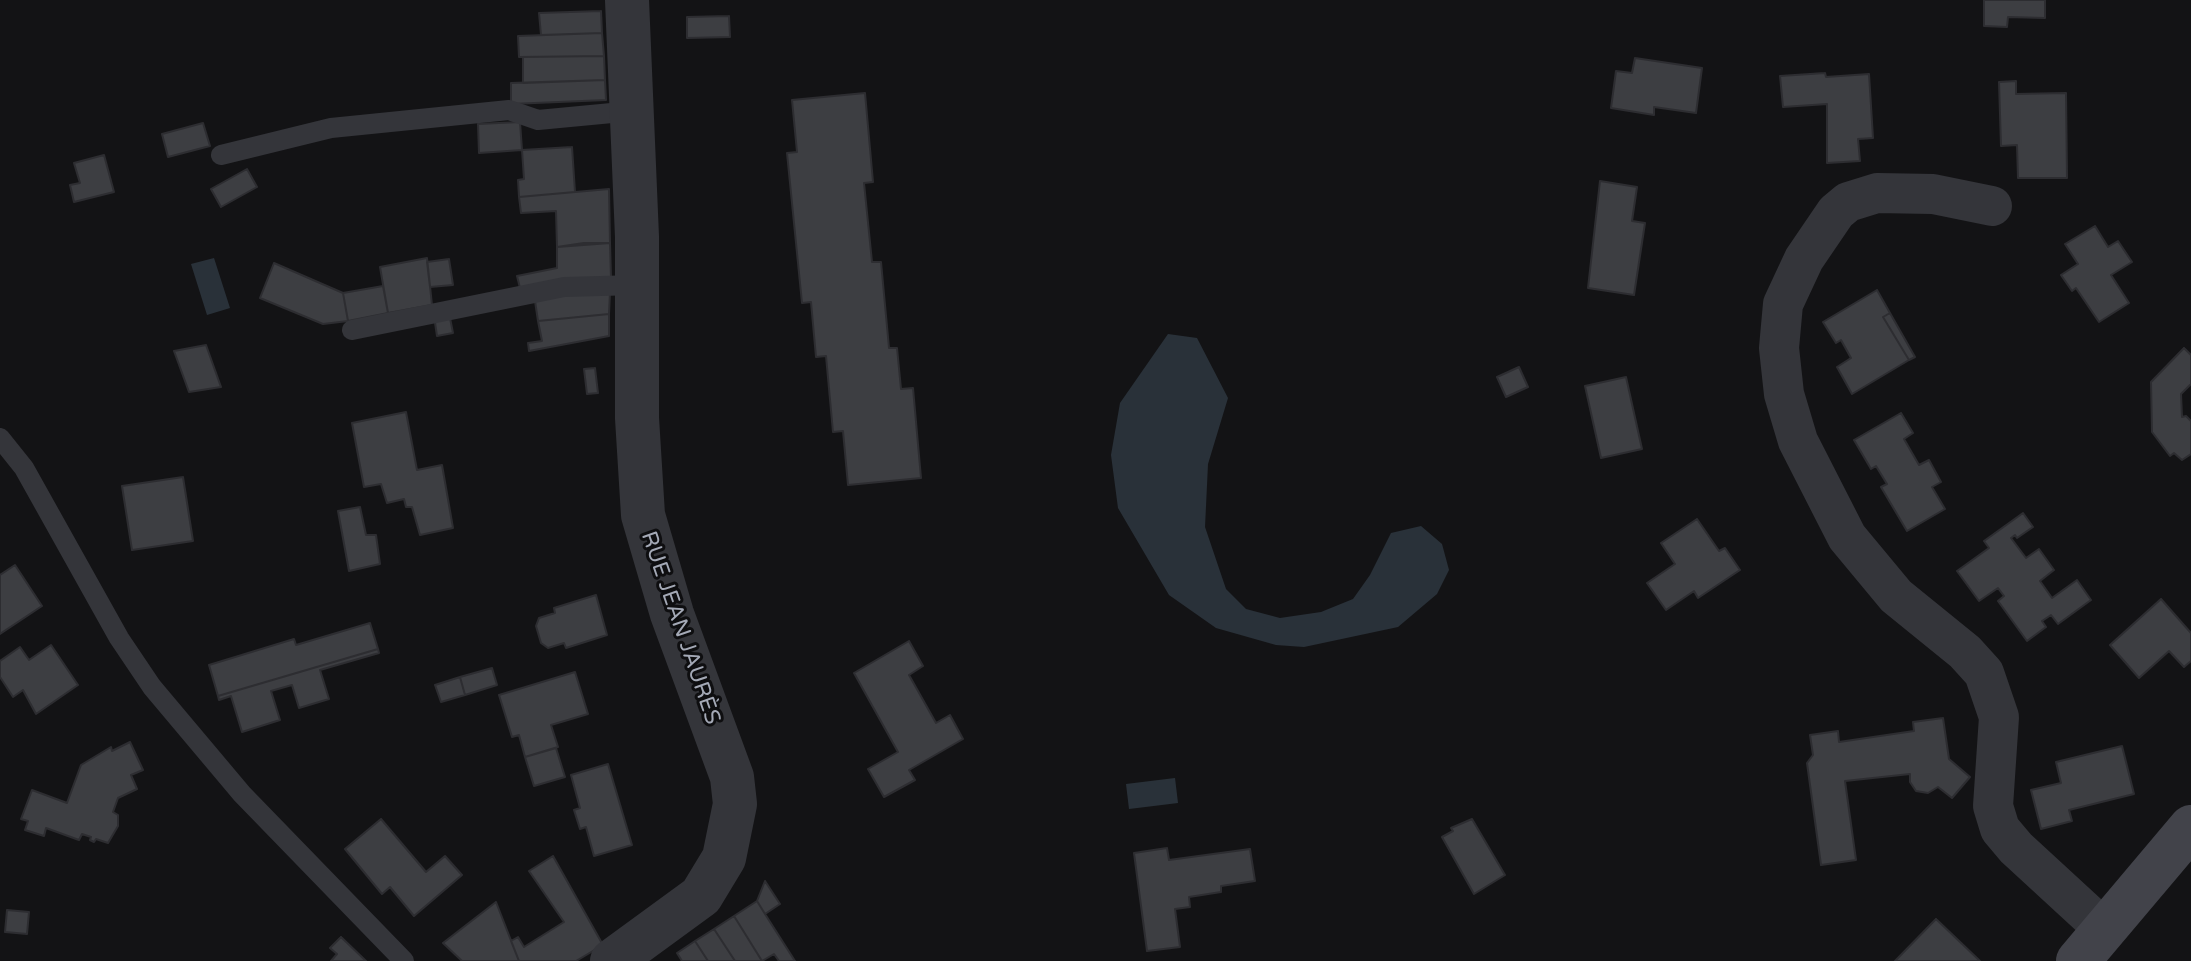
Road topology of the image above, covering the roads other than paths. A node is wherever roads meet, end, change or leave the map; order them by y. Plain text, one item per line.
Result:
1 (627, 0) edge
2 (633, 111) junction
3 (221, 155) dead end
4 (1992, 206) dead end
5 (637, 285) junction
6 (352, 330) dead end
7 (0, 438) edge
8 (2191, 827) edge
9 (2091, 945) edge
10 (404, 961) edge
11 (612, 961) edge

1 - 2 street, RUE JEAN JAURÈS
2 - 3 lane
2 - 5 street, RUE JEAN JAURÈS
4 - 9 street
5 - 6 lane
5 - 11 street, RUE JEAN JAURÈS
7 - 10 lane
8 - 9 main road

